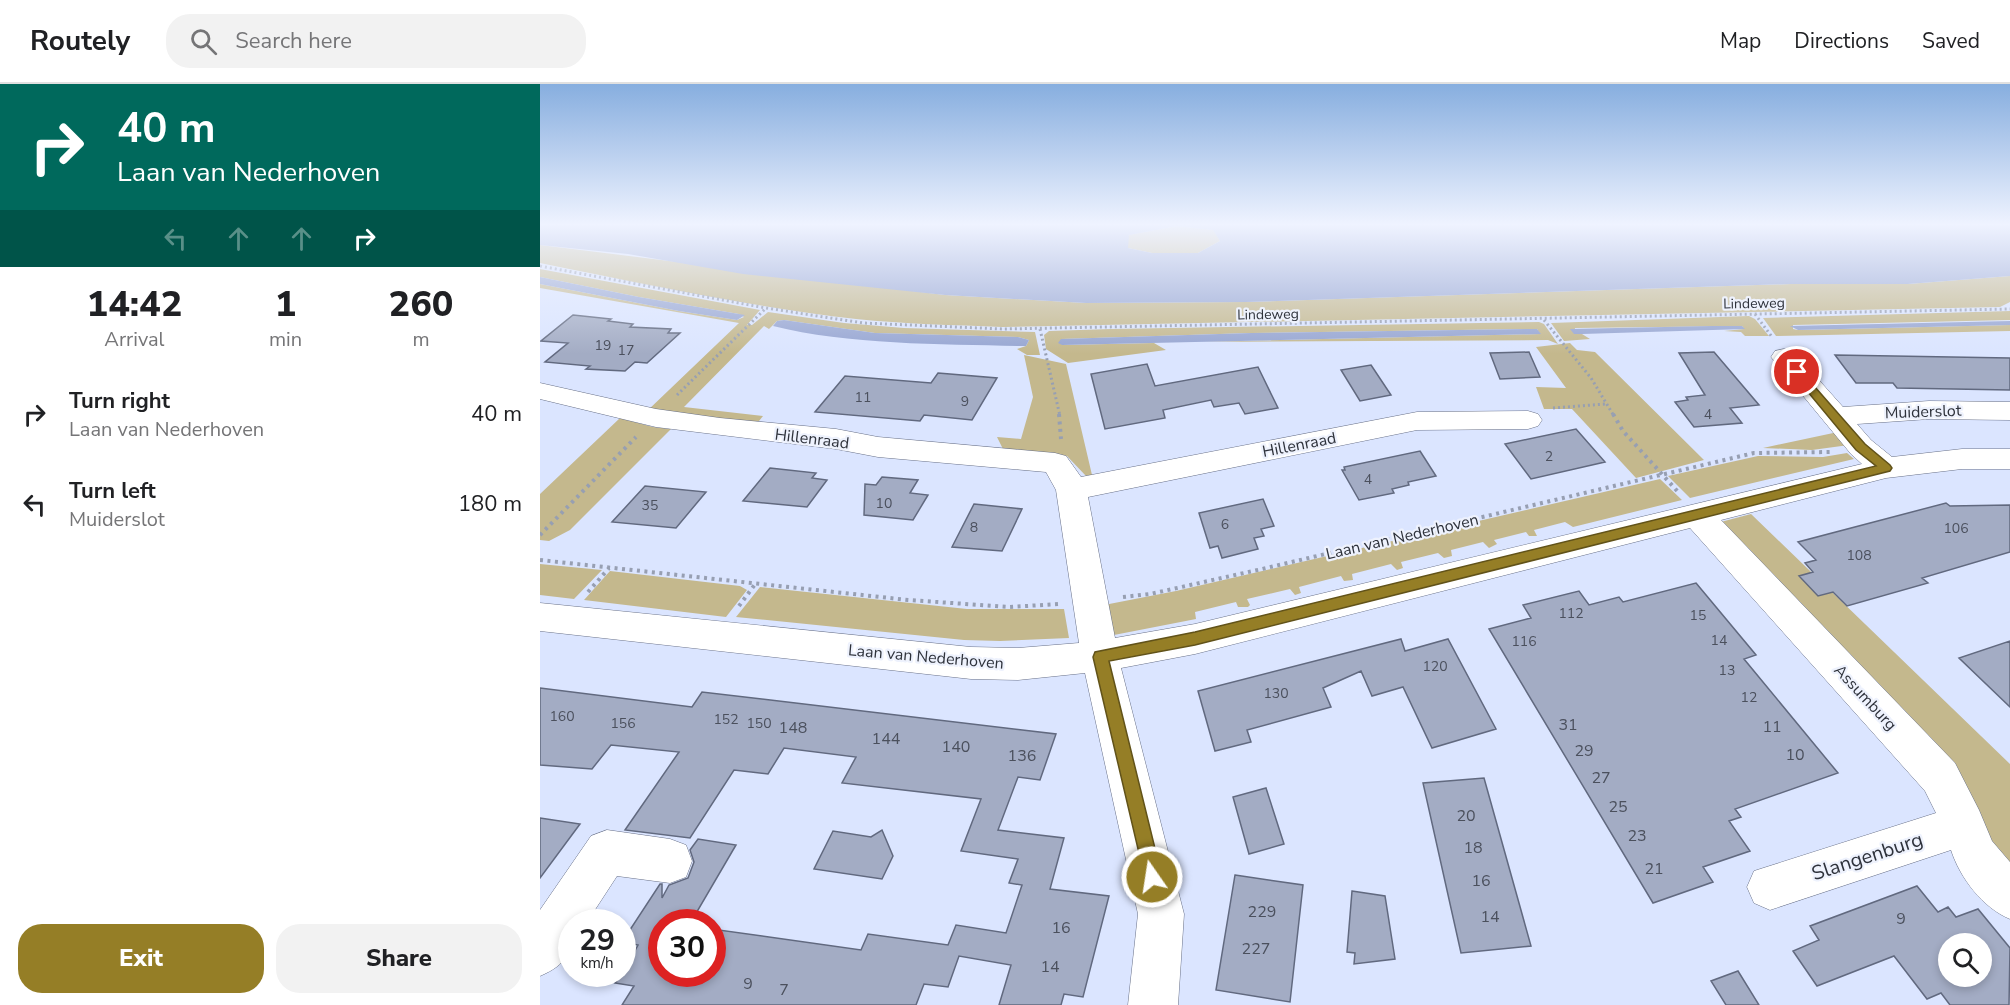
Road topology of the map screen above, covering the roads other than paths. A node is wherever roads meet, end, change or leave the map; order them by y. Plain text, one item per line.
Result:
1 (1784, 357) dead end
2 (540, 391) edge
3 (2010, 411) edge
4 (1835, 417) junction
5 (1528, 420) road end
6 (1873, 457) junction
7 (2010, 459) edge
8 (1071, 490) junction
9 (1697, 515) junction
10 (540, 616) edge
11 (1100, 657) junction
12 (1964, 825) junction
13 (670, 861) dead end
14 (1770, 887) dead end
15 (2010, 896) edge
16 (540, 952) edge
17 (1153, 1005) edge

1 - 4 street
2 - 8 street, Hillenraad
3 - 4 street, Muiderslot
4 - 6 street
5 - 8 street, Hillenraad
6 - 7 street, Laan van Nederhoven
6 - 9 street, Laan van Nederhoven
8 - 11 street
9 - 11 street, Laan van Nederhoven
9 - 12 street, Assumburg
10 - 11 street, Laan van Nederhoven
11 - 17 street
12 - 14 street, Slangenburg
12 - 15 street, Assumburg
13 - 16 street

